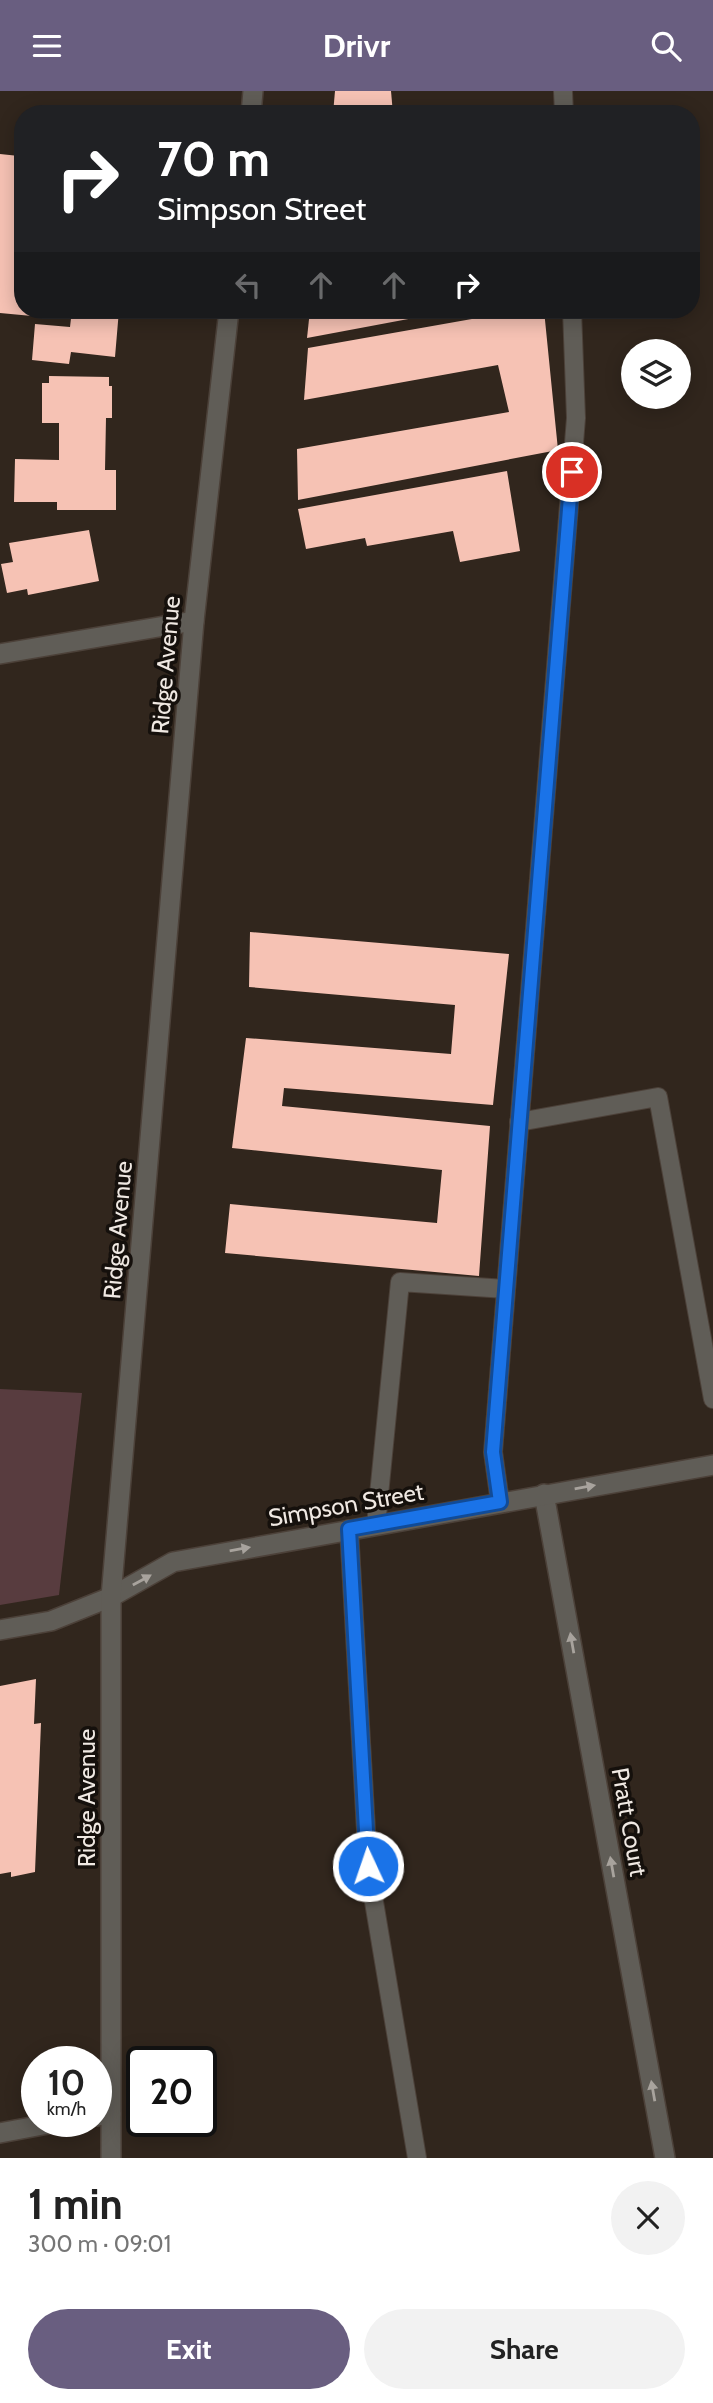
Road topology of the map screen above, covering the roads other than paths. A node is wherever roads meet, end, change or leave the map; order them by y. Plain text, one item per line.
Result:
1 (228, 319) edge
2 (572, 319) edge
3 (194, 621) junction
4 (0, 654) edge
5 (519, 1122) junction
6 (506, 1289) junction
7 (713, 1399) edge
8 (713, 1465) edge
9 (544, 1494) junction
10 (500, 1502) junction
11 (376, 1525) junction
12 (349, 1529) junction
13 (111, 1597) junction
14 (0, 1630) edge
15 (105, 2046) edge
16 (21, 2129) edge
17 (0, 2133) edge
18 (108, 2137) edge
19 (111, 2158) edge
20 (417, 2158) edge
21 (665, 2158) edge

1 - 3 street, Ridge Avenue
2 - 5 lane
3 - 4 street
3 - 13 street, Ridge Avenue
5 - 6 lane
5 - 7 lane
6 - 10 lane
6 - 11 lane
9 -> 8 street, Simpson Street
9 - 10 street, Simpson Street
21 -> 9 street, Pratt Court
10 - 11 street, Simpson Street
11 - 12 street, Simpson Street
13 -> 12 street, Simpson Street
12 - 20 lane
13 - 14 street, Simpson Street
13 - 15 street, Ridge Avenue
16 - 17 street
18 - 19 street, Ridge Avenue

